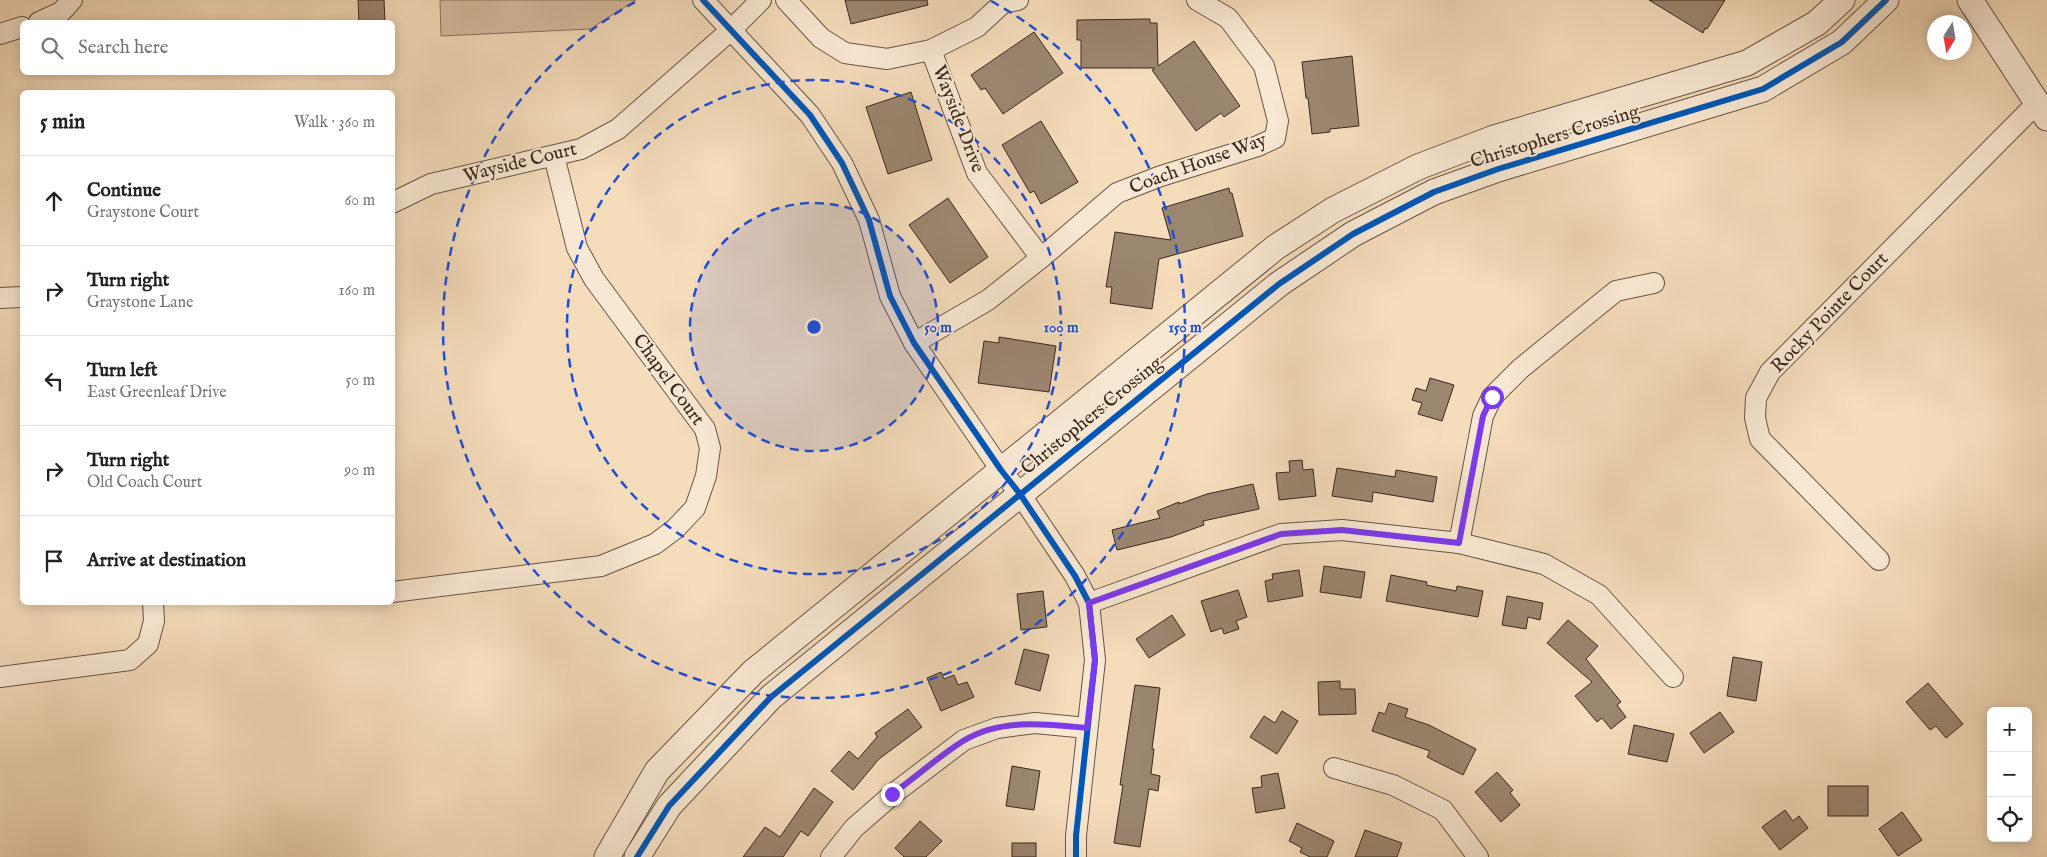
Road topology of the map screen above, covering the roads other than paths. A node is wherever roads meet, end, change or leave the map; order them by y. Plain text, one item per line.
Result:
1 (72, 0) edge
2 (703, 0) edge
3 (761, 0) edge
4 (786, 0) edge
5 (1018, 0) edge
6 (1198, 0) edge
7 (1842, 0) edge
8 (1886, 0) edge
9 (1970, 0) edge
10 (43, 20) edge
11 (20, 29) edge
12 (731, 30) junction
13 (0, 34) edge
14 (931, 50) junction
15 (2042, 110) edge
16 (554, 156) junction
17 (395, 202) edge
18 (1041, 258) junction
19 (1654, 283) dead end
20 (20, 297) edge
21 (0, 298) edge
22 (914, 343) junction
23 (1001, 470) junction
24 (1020, 494) junction
25 (1459, 543) junction
26 (1879, 560) dead end
27 (395, 592) edge
28 (1089, 603) junction
29 (153, 605) edge
30 (0, 677) edge
31 (1673, 677) dead end
32 (1087, 728) junction
33 (1334, 768) dead end
34 (607, 857) edge
35 (637, 857) edge
36 (831, 857) edge
37 (1076, 857) edge
38 (1478, 857) edge

1 - 10 street
2 - 12 street
3 - 12 street, Wayside Court
4 - 14 street
5 - 14 street
6 - 18 street, Coach House Way
7 - 23 street, Christophers Crossing
8 - 24 street, Christophers Crossing
9 - 15 street
11 - 13 street
12 - 16 street, Wayside Court
12 - 22 street
14 - 18 street, Wayside Drive
15 - 26 street, Rocky Pointe Court
16 - 17 street, Wayside Court
16 - 27 street, Chapel Court
18 - 22 street, Coach House Way
19 - 25 street
20 - 21 street
22 - 23 street
23 - 24 street
23 - 34 street, Christophers Crossing
24 - 28 street
24 - 35 street, Christophers Crossing
25 - 28 street
25 - 31 street
28 - 32 street
29 - 30 street
32 - 36 street
32 - 37 street
33 - 38 street

